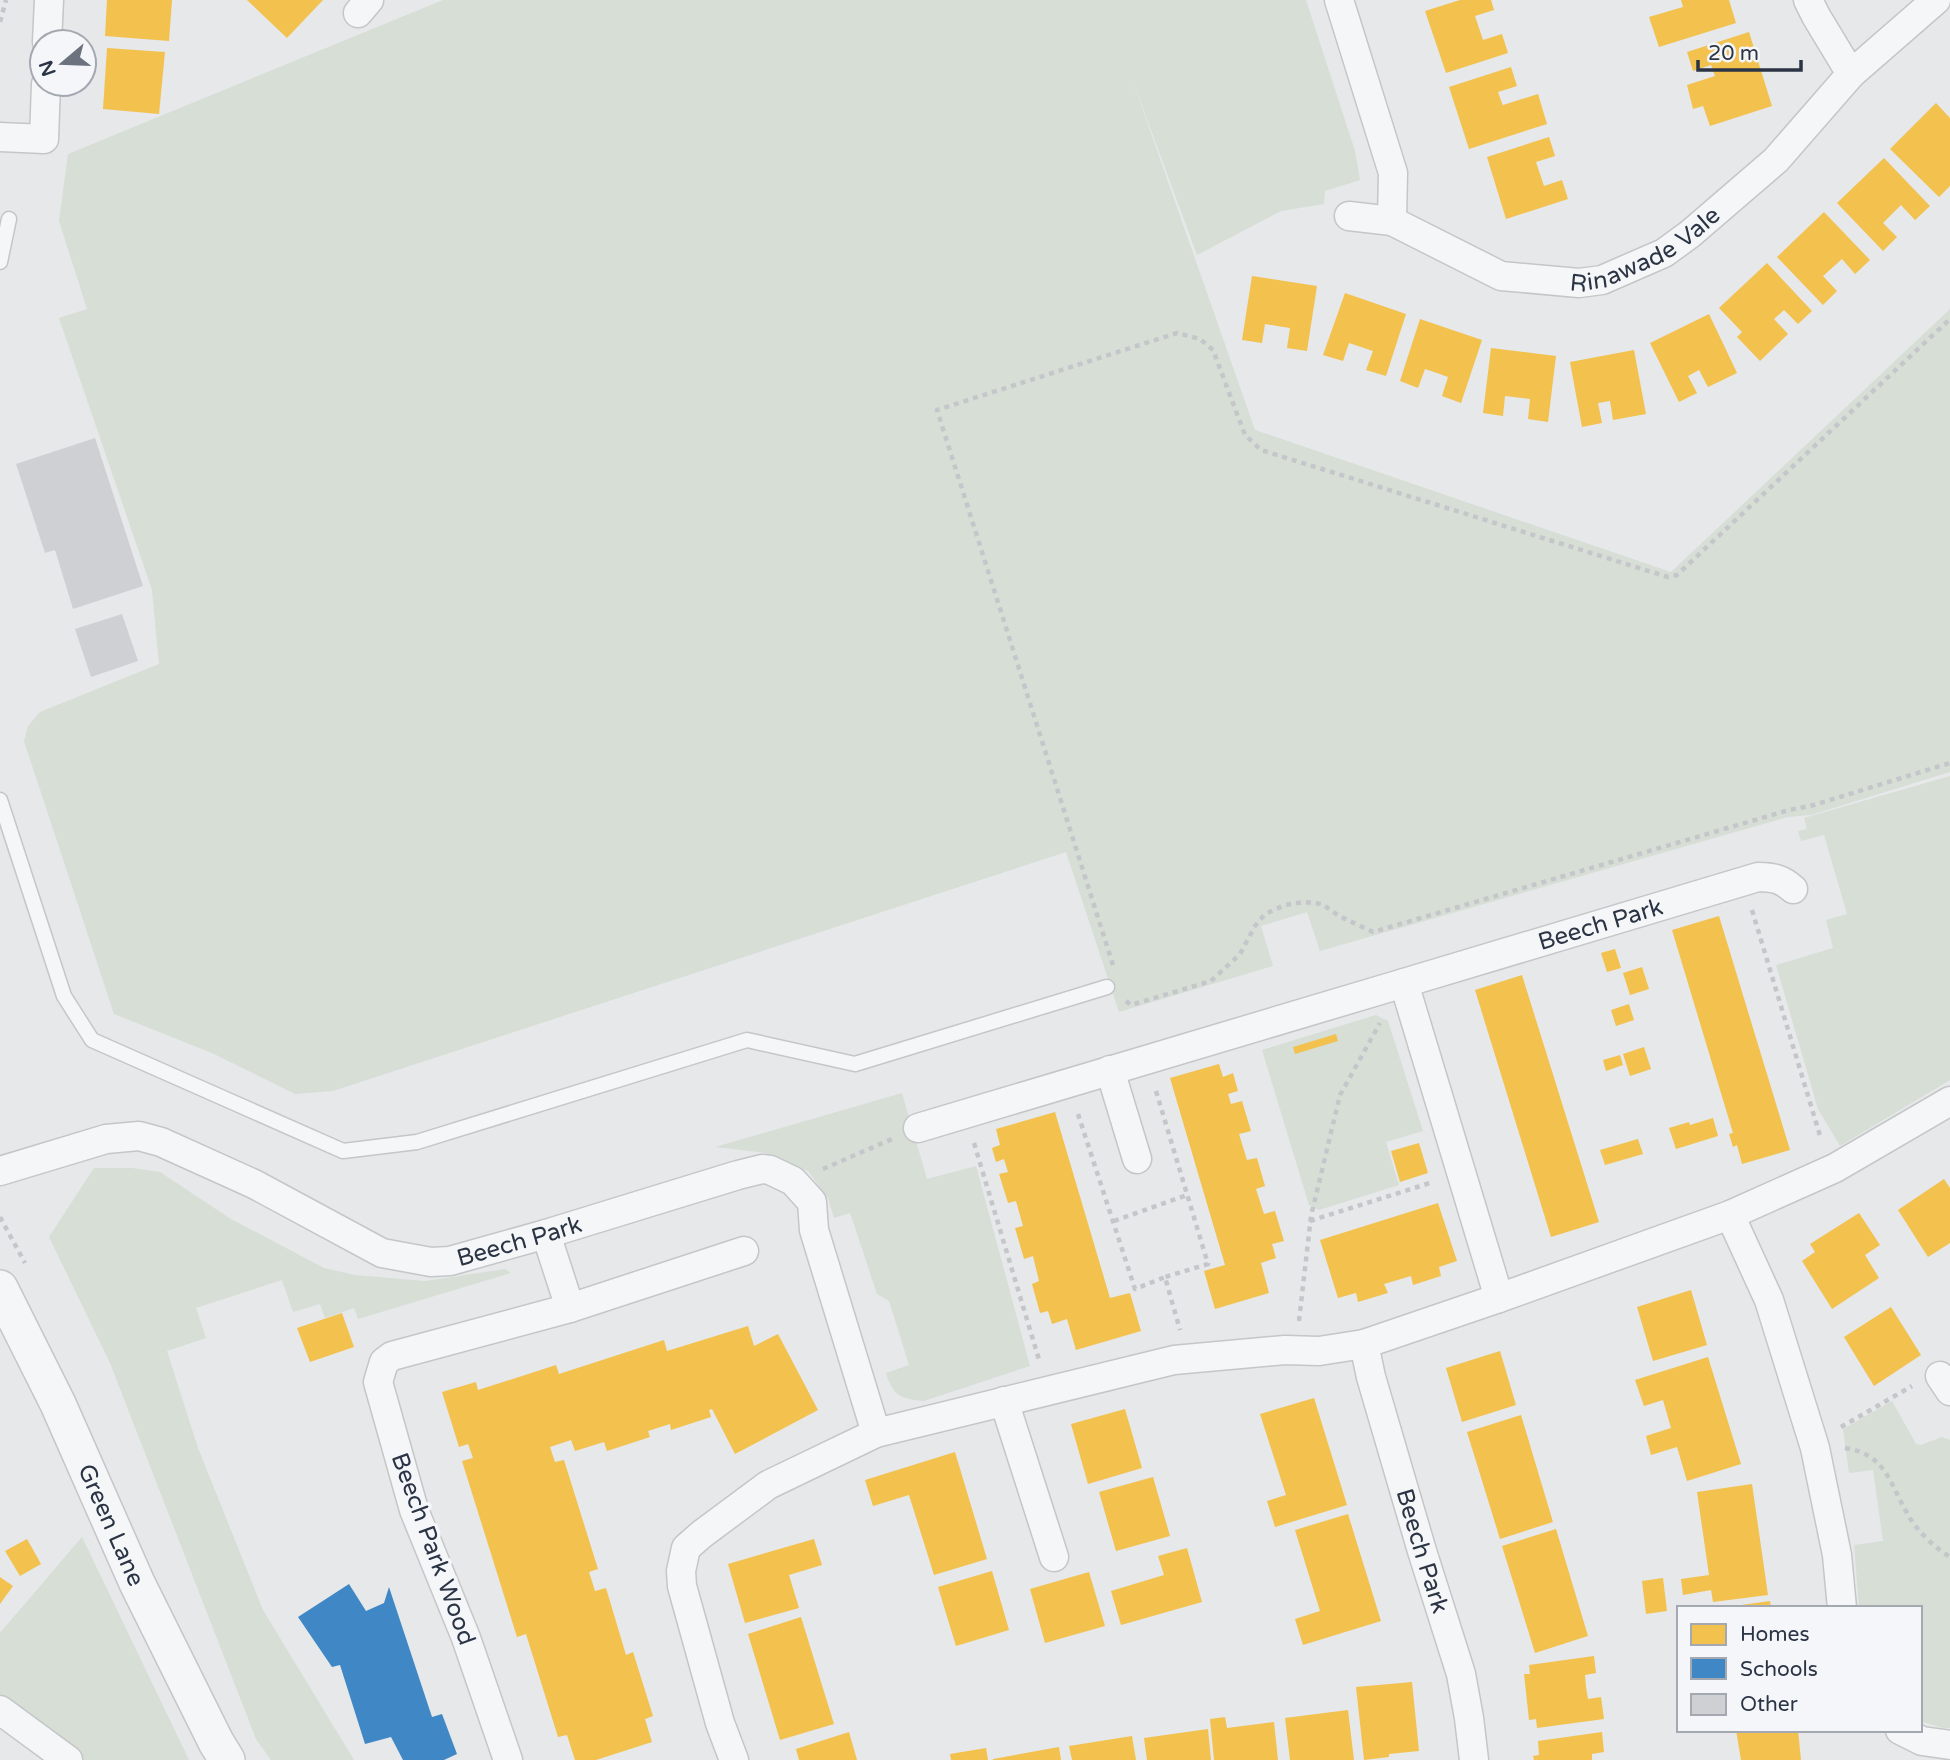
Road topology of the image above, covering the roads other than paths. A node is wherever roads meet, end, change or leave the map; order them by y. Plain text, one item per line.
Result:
1 (49, 0) edge
2 (1339, 0) edge
3 (1808, 0) edge
4 (1936, 0) edge
5 (48, 28) edge
6 (1851, 74) junction
7 (45, 98) edge
8 (0, 137) edge
9 (1349, 216) dead end
10 (9, 219) dead end
11 (1392, 221) junction
12 (0, 261) edge
13 (0, 800) edge
14 (1793, 890) dead end
15 (1404, 983) junction
16 (1107, 987) road end
17 (1110, 1070) junction
18 (1950, 1101) edge
19 (918, 1128) road end
20 (1137, 1159) dead end
21 (0, 1171) edge
22 (1730, 1215) junction
23 (546, 1234) junction
24 (744, 1251) dead end
25 (0, 1289) edge
26 (1499, 1298) junction
27 (570, 1308) junction
28 (1364, 1344) junction
29 (1004, 1401) junction
30 (876, 1433) junction
31 (1054, 1556) dead end
32 (1842, 1606) edge
33 (0, 1710) edge
34 (1904, 1732) edge
35 (1950, 1745) edge
36 (68, 1760) edge
37 (227, 1760) edge
38 (508, 1760) edge
39 (734, 1760) edge
40 (1474, 1760) edge

1 - 5 street
2 - 11 street
3 - 6 street
4 - 6 street, Rinawade Vale
6 - 11 street, Rinawade Vale
7 - 8 street
9 - 11 street, Rinawade Vale
10 - 12 lane
13 - 16 lane
14 - 15 street, Beech Park
15 - 17 street, Beech Park
15 - 26 street
17 - 19 street, Beech Park
17 - 20 street
18 - 22 street
21 - 23 street, Beech Park
22 - 26 street
22 - 32 street
23 - 27 street
23 - 30 street, Beech Park
24 - 27 street, Beech Park Wood
25 - 37 street, Green Lane
26 - 28 street
27 - 38 street, Beech Park Wood
28 - 29 street
28 - 40 street, Beech Park
29 - 30 street
29 - 31 street
30 - 39 street
33 - 36 street
34 - 35 street

